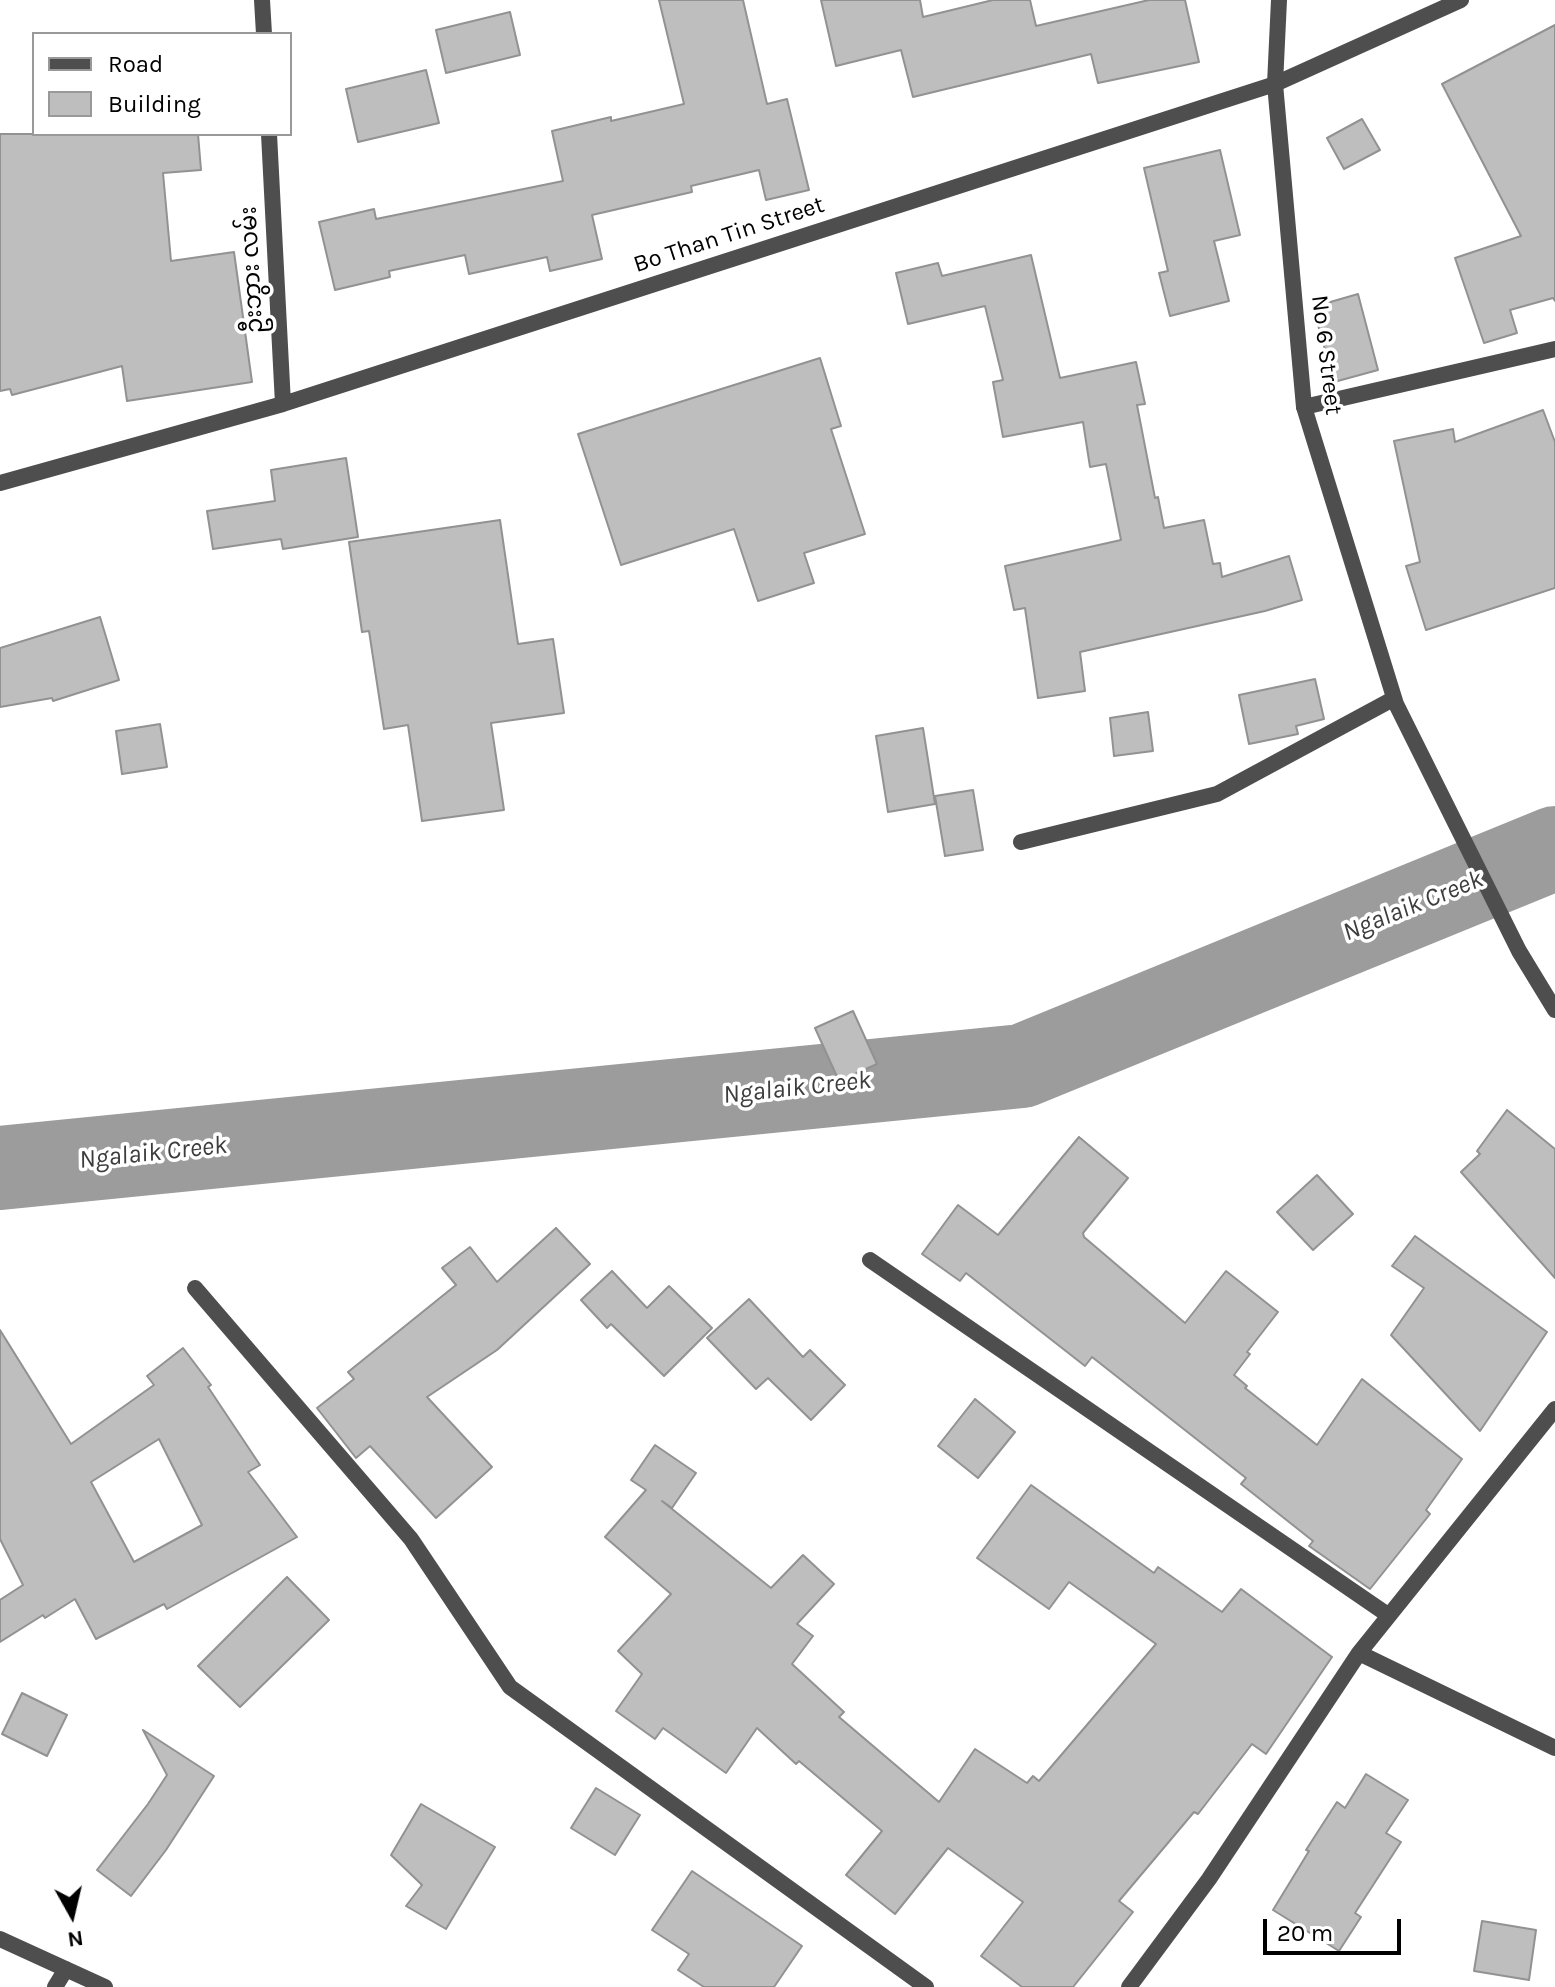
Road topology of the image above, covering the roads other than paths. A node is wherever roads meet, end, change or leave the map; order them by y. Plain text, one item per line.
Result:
1 (262, 0) edge
2 (1279, 0) edge
3 (1461, 0) edge
4 (264, 32) edge
5 (1275, 84) junction
6 (269, 136) edge
7 (1555, 349) edge
8 (283, 404) junction
9 (1304, 407) junction
10 (0, 483) edge
11 (1395, 702) junction
12 (1021, 842) dead end
13 (1555, 1010) edge
14 (870, 1260) dead end
15 (195, 1288) dead end
16 (1555, 1409) edge
17 (1388, 1615) junction
18 (1359, 1653) junction
19 (1555, 1748) edge
20 (0, 1939) edge
21 (66, 1969) junction
22 (55, 1987) edge
23 (105, 1987) edge
24 (926, 1987) edge
25 (1129, 1987) edge

1 - 4 street
2 - 5 street, No 6 Street
3 - 5 street, Bo Than Tin Street
5 - 8 street, Bo Than Tin Street
5 - 9 street, No 6 Street
6 - 8 street, ဦးဘွား လမ်း
7 - 9 street
8 - 10 street, Bo Than Tin Street
9 - 11 street, No 6 Street
11 - 12 street
11 - 13 street, No 6 Street
14 - 17 street
15 - 24 street
16 - 17 street
17 - 18 street
18 - 19 street
18 - 25 street
20 - 21 street
21 - 22 street
21 - 23 street

